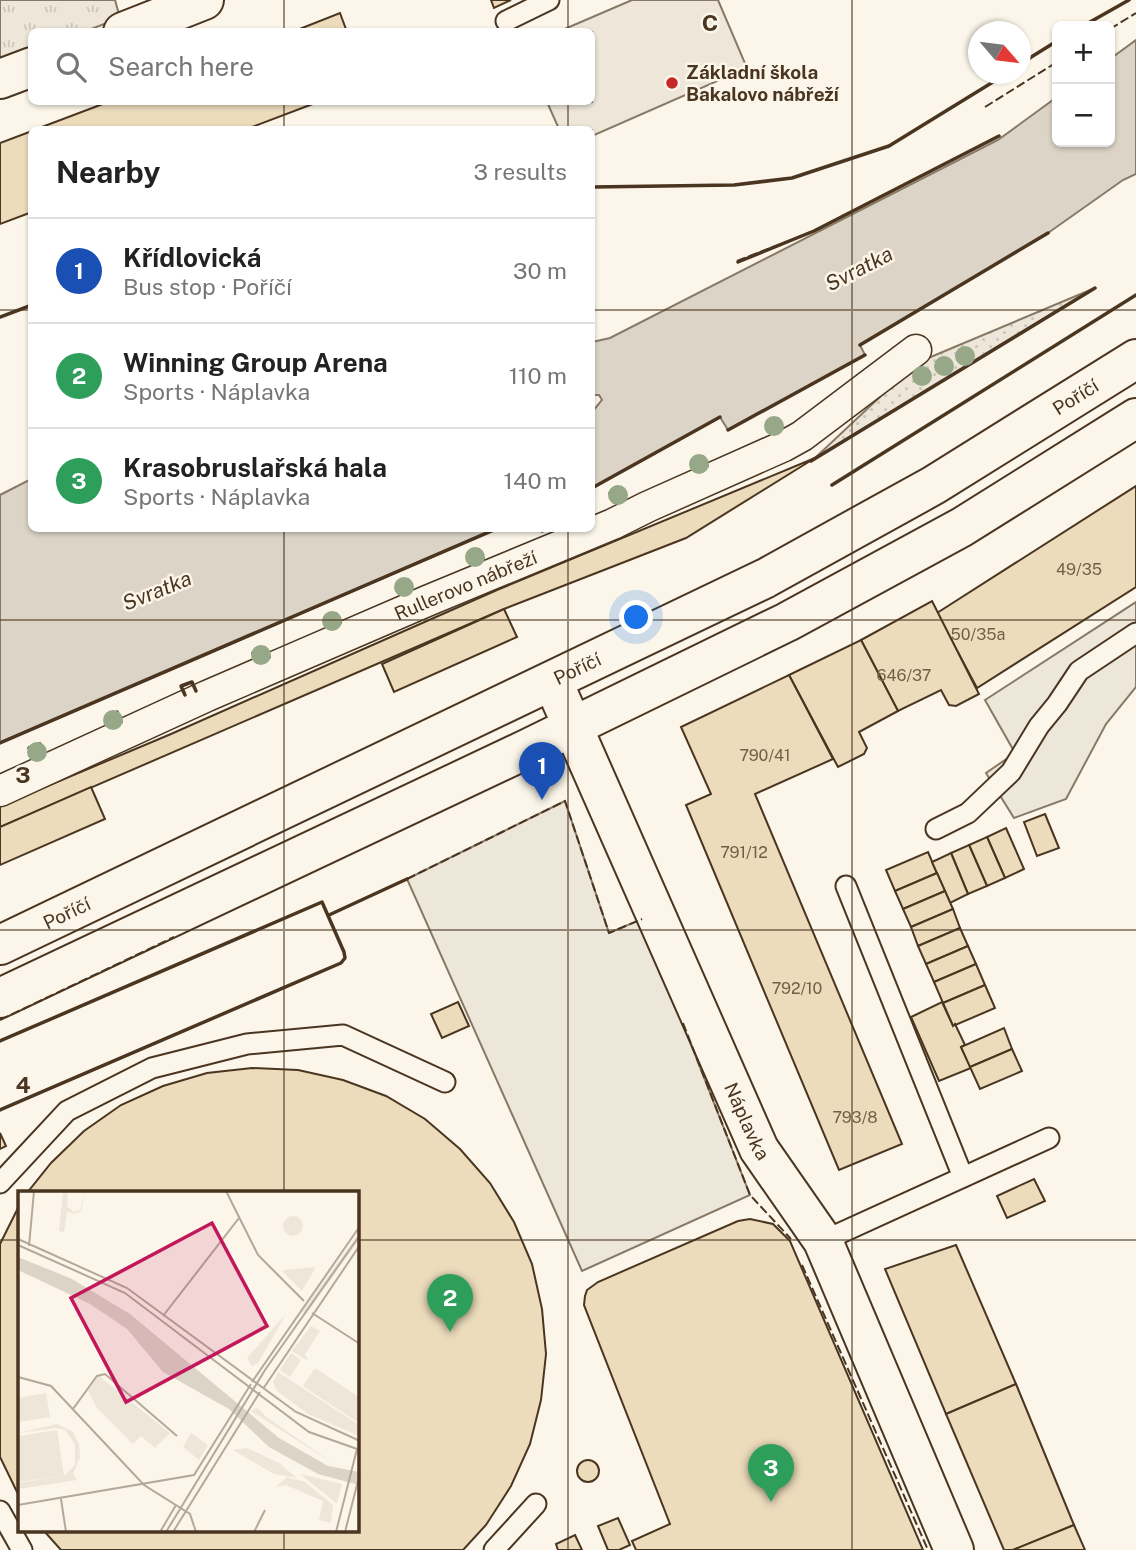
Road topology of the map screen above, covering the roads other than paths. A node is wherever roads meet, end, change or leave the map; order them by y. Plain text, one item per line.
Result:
1 (204, 0) edge
2 (549, 0) edge
3 (506, 21) dead end
4 (132, 28) edge
5 (28, 68) edge
6 (0, 79) edge
7 (916, 350) dead end
8 (1136, 359) edge
9 (1136, 418) edge
10 (595, 531) edge
11 (594, 532) edge
12 (1136, 633) edge
13 (553, 682) junction
14 (572, 726) junction
15 (0, 791) edge
16 (936, 829) dead end
17 (846, 886) dead end
18 (0, 945) edge
19 (0, 998) edge
20 (445, 1082) dead end
21 (1049, 1138) dead end
22 (963, 1177) junction
23 (0, 1183) edge
24 (823, 1241) junction
25 (536, 1504) dead end
26 (0, 1511) edge
27 (22, 1550) edge
28 (494, 1550) edge
29 (954, 1550) edge

1 - 4 main road
2 - 3 lane
5 - 6 main road
7 - 10 street, Rullerovo nábřeží
8 - 13 main road, Poříčí
9 - 14 main road
11 - 15 street, Rullerovo nábřeží
12 - 16 lane
13 - 14 main road, Náplavka
13 - 18 main road, Poříčí
14 - 19 main road
14 - 24 main road, Náplavka
17 - 22 lane
20 - 23 lane
21 - 22 lane
22 - 24 lane
24 - 29 main road, Náplavka
25 - 28 lane
26 - 27 lane

